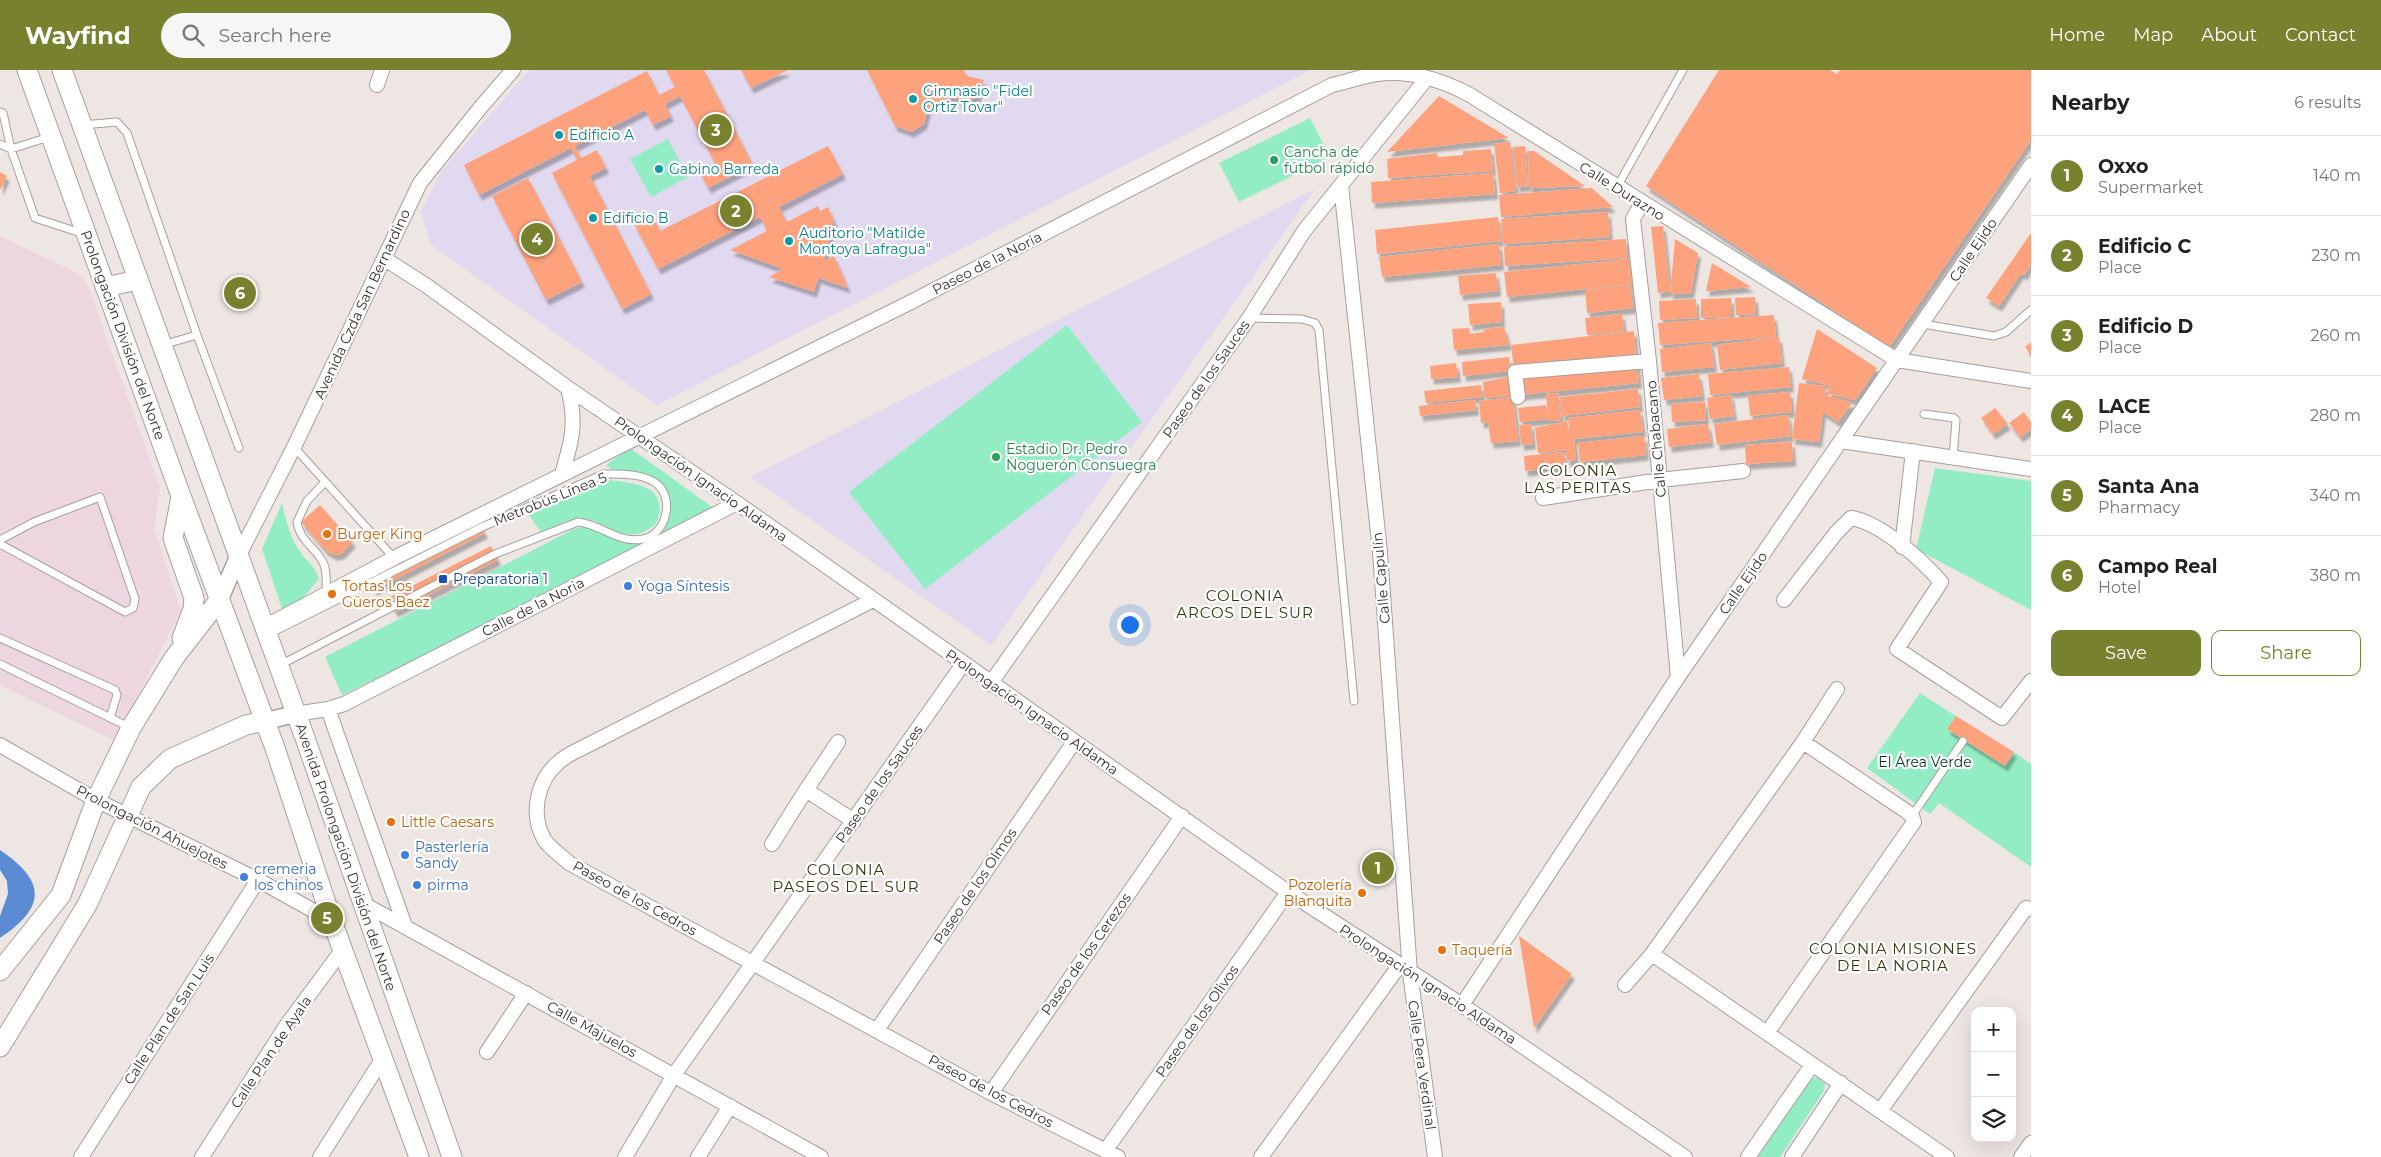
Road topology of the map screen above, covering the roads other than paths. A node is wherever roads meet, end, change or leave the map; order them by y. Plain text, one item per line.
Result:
1 (27, 70) edge
2 (62, 70) edge
3 (382, 70) edge
4 (513, 70) edge
5 (1683, 70) edge
6 (1427, 78) junction
7 (377, 85) dead end
8 (1332, 85) joint
9 (0, 112) edge
10 (82, 125) junction
11 (51, 137) junction
12 (0, 144) edge
13 (11, 149) junction
14 (2031, 165) edge
15 (1341, 185) junction
16 (1616, 188) junction
17 (1642, 203) junction
18 (86, 234) junction
19 (385, 260) junction
20 (138, 280) junction
21 (105, 287) junction
22 (2031, 310) edge
23 (1249, 318) junction
24 (1922, 324) junction
25 (197, 335) junction
26 (162, 345) junction
27 (1897, 360) junction
28 (1649, 362) junction
29 (2031, 381) edge
30 (568, 388) junction
31 (1518, 397) dead end
32 (1924, 414) dead end
33 (639, 436) junction
34 (1841, 441) junction
35 (294, 447) junction
36 (239, 448) dead end
37 (1913, 451) junction
38 (1953, 458) junction
39 (2031, 469) edge
40 (1743, 471) dead end
41 (562, 474) junction
42 (1660, 480) junction
43 (325, 482) junction
44 (181, 496) junction
45 (1543, 498) dead end
46 (737, 503) junction
47 (0, 540) edge
48 (0, 544) edge
49 (1902, 546) junction
50 (238, 557) junction
51 (394, 558) junction
52 (326, 596) junction
53 (220, 599) junction
54 (874, 600) junction
55 (1784, 600) dead end
56 (265, 631) junction
57 (0, 638) edge
58 (174, 658) junction
59 (0, 664) edge
60 (963, 664) junction
61 (278, 666) junction
62 (1678, 677) junction
63 (2031, 681) edge
64 (990, 684) junction
65 (1837, 689) dead end
66 (1354, 701) dead end
67 (328, 709) junction
68 (295, 714) junction
69 (110, 718) junction
70 (266, 721) junction
71 (131, 728) junction
72 (1963, 741) dead end
73 (838, 742) dead end
74 (1074, 742) junction
75 (1803, 742) junction
76 (0, 745) edge
77 (806, 790) junction
78 (96, 800) junction
79 (127, 814) junction
80 (1182, 816) junction
81 (1912, 816) junction
82 (854, 821) junction
83 (772, 844) dead end
84 (258, 880) junction
85 (1288, 892) junction
86 (362, 902) junction
87 (2031, 909) edge
88 (332, 921) junction
89 (405, 926) junction
90 (343, 949) junction
91 (1652, 954) junction
92 (752, 962) junction
93 (1404, 969) junction
94 (0, 971) edge
95 (1625, 985) dead end
96 (526, 993) junction
97 (1462, 1005) junction
98 (877, 1030) junction
99 (1767, 1033) junction
100 (0, 1047) edge
101 (487, 1052) dead end
102 (383, 1058) junction
103 (1812, 1065) junction
104 (674, 1074) junction
105 (1841, 1083) junction
106 (991, 1093) junction
107 (730, 1106) junction
108 (1880, 1111) junction
109 (2031, 1143) edge
110 (1112, 1154) edge
111 (813, 1155) edge
112 (81, 1157) edge
113 (202, 1157) edge
114 (320, 1157) edge
115 (419, 1157) edge
116 (452, 1157) edge
117 (625, 1157) edge
118 (698, 1157) edge
119 (1261, 1157) edge
120 (1435, 1157) edge
121 (1685, 1157) edge
122 (1748, 1157) edge
123 (1792, 1157) edge
124 (1947, 1157) edge
125 (2021, 1157) edge

1 - 11 main road, Prolongación División del Norte
2 - 10 main road
3 - 7 street
4 - 19 street, Avenida Czda San Bernardino
5 - 16 lane
6 - 8 street, Calle Durazno
6 - 15 street, Paseo de los Sauces
6 - 16 street, Calle Durazno
8 - 33 street, Paseo de la Noria
9 - 13 lane
10 - 20 main road
10 - 25 lane
11 - 13 lane
11 - 18 main road, Prolongación División del Norte
12 - 13 lane
13 - 18 lane
14 - 24 street, Calle Ejido
15 - 23 street, Paseo de los Sauces
15 - 93 street, Calle Capulín
16 - 17 street, Calle Durazno
17 - 27 street, Calle Durazno
17 - 28 street, Calle Chabacano
18 - 21 main road, Prolongación División del Norte
19 - 30 street, Prolongación Ignacio Aldama
19 - 35 street, Avenida Czda San Bernardino
20 - 21 main road
20 - 26 main road
21 - 44 main road, Prolongación División del Norte
22 - 24 lane
23 - 64 street, Paseo de los Sauces
23 - 66 lane
24 - 27 street, Calle Ejido
25 - 26 lane
25 - 36 lane
26 - 50 main road
27 - 29 street
27 - 34 street, Calle Ejido
28 - 31 street
28 - 42 street, Calle Chabacano
30 - 33 street, Prolongación Ignacio Aldama
30 - 41 street
32 - 38 lane
33 - 41 street
33 - 46 street, Prolongación Ignacio Aldama
34 - 37 street
34 - 62 street, Calle Ejido
35 - 43 lane
35 - 50 street, Avenida Czda San Bernardino
37 - 38 street
37 - 49 street
38 - 39 street
40 - 42 street
41 - 51 street
42 - 45 street
42 - 62 street, Calle Chabacano
43 - 51 lane
43 - 52 lane
44 - 53 main road, Prolongación División del Norte
44 - 58 main road
46 - 54 street, Prolongación Ignacio Aldama
46 - 67 street, Calle de la Noria
47 - 48 lane
49 - 55 street
49 - 63 street
50 - 53 street
50 - 56 main road, Avenida Prolongación División del Norte
51 - 52 street
52 - 56 street
53 - 58 main road
53 - 70 main road
54 - 60 street, Prolongación Ignacio Aldama
54 - 92 street, Paseo de los Cedros
56 - 61 main road, Avenida Prolongación División del Norte
56 - 61 lane, Metrobús Línea 5
57 - 69 lane
58 - 71 main road
59 - 69 lane
60 - 64 street, Prolongación Ignacio Aldama
60 - 82 street, Paseo de los Sauces
61 - 68 main road, Avenida Prolongación División del Norte
62 - 97 street, Calle Ejido
64 - 74 street, Prolongación Ignacio Aldama
65 - 75 street
67 - 68 street, Calle de la Noria
67 - 89 street
68 - 70 street
68 - 86 main road, Avenida Prolongación División del Norte
69 - 71 lane
70 - 79 main road
70 - 88 main road
71 - 78 main road
72 - 81 lane
73 - 77 street
74 - 80 street, Prolongación Ignacio Aldama
74 - 98 street, Paseo de los Olmos
75 - 81 street
75 - 91 street
76 - 78 street, Prolongación Ahuejotes
77 - 82 street
77 - 83 street
78 - 79 street, Prolongación Ahuejotes
78 - 94 main road
79 - 84 street, Prolongación Ahuejotes
79 - 100 main road
80 - 85 street, Prolongación Ignacio Aldama
80 - 106 street, Paseo de los Cerezos
81 - 99 street
82 - 92 street, Paseo de los Sauces
84 - 88 street, Prolongación Ahuejotes
84 - 112 street, Calle Plan de San Luis
85 - 93 street, Prolongación Ignacio Aldama
85 - 110 street, Paseo de los Olivos
86 - 89 street, Calle Majuelos
86 - 116 main road, Avenida Prolongación División del Norte
87 - 108 street
88 - 90 main road
89 - 96 street, Calle Majuelos
90 - 102 main road
90 - 113 street, Calle Plan de Ayala
91 - 95 street
91 - 99 street
92 - 98 street, Paseo de los Cedros
92 - 104 street, Paseo de los Sauces
93 - 97 street, Prolongación Ignacio Aldama
93 - 119 street
93 - 120 street, Calle Pera Verdinal
96 - 101 street
96 - 104 street, Calle Majuelos
97 - 121 street, Prolongación Ignacio Aldama
98 - 106 street, Paseo de los Cedros
99 - 103 street
102 - 114 street
102 - 115 main road
103 - 105 street
103 - 122 street
104 - 107 street, Calle Majuelos
104 - 117 street, Paseo de los Sauces
105 - 108 street
105 - 123 street
106 - 110 street, Paseo de los Cedros
107 - 111 street, Calle Majuelos
107 - 118 street
108 - 124 street
109 - 125 street

